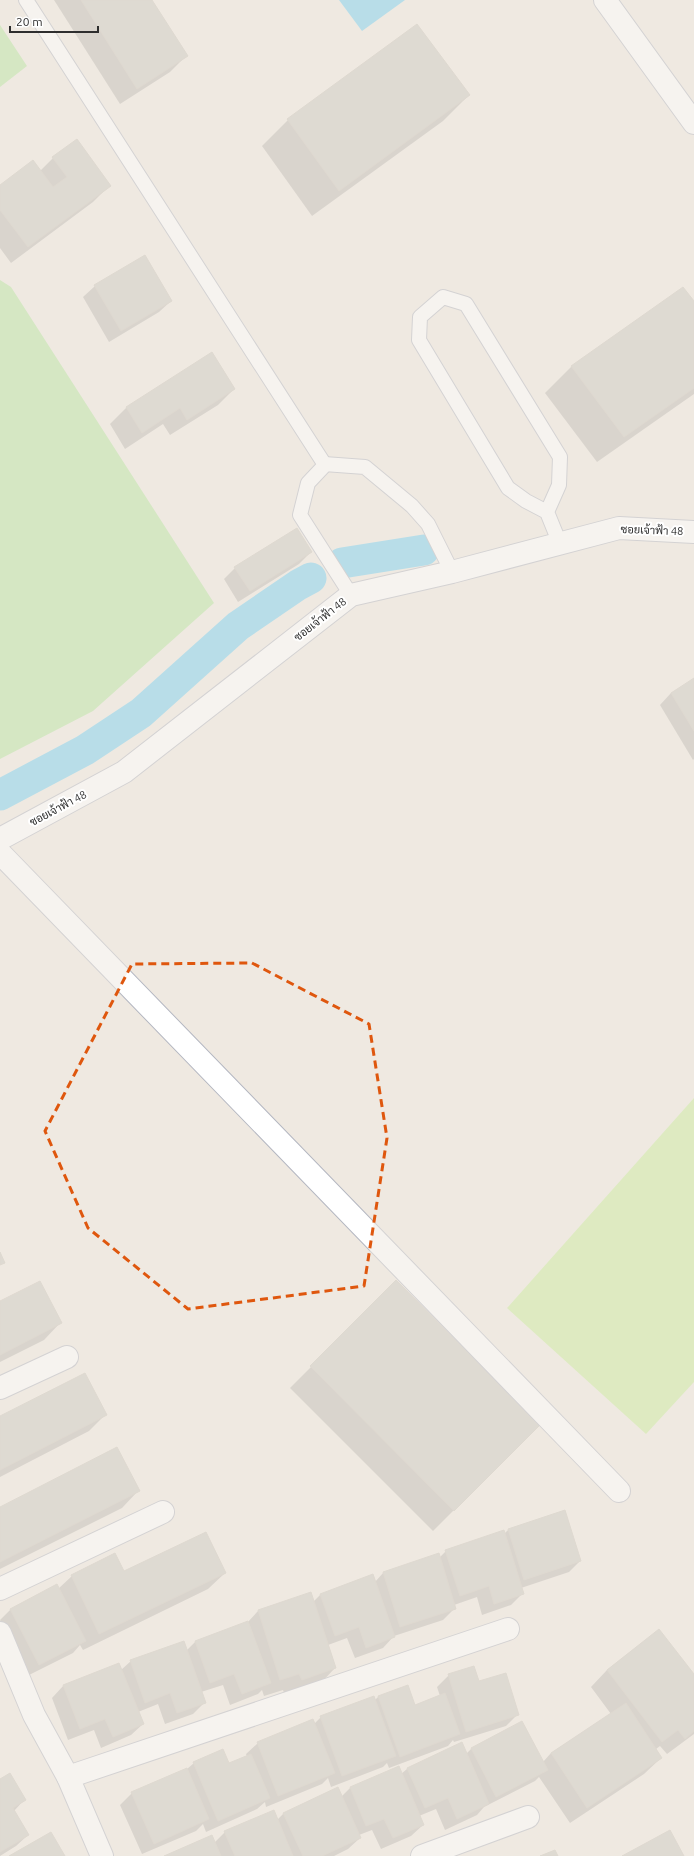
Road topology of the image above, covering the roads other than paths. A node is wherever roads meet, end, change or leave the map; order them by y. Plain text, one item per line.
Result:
1 (26, 0) edge
2 (605, 0) edge
3 (694, 123) edge
4 (324, 464) junction
5 (546, 512) junction
6 (694, 532) edge
7 (560, 544) junction
8 (452, 572) junction
9 (351, 595) junction
10 (0, 839) edge
11 (0, 853) edge
12 (67, 1357) dead end
13 (0, 1388) edge
14 (618, 1491) dead end
15 (164, 1512) dead end
16 (0, 1589) edge
17 (508, 1629) dead end
18 (0, 1634) edge
19 (68, 1777) junction
20 (528, 1817) dead end
21 (102, 1856) edge
22 (422, 1856) edge

1 - 4 lane
2 - 3 street
4 - 8 lane
4 - 9 lane
5 - 5 lane
5 - 7 lane
6 - 7 street, ซอยเจ้าฟ้า 48
7 - 8 street, ซอยเจ้าฟ้า 48
8 - 9 street, ซอยเจ้าฟ้า 48
9 - 10 street, ซอยเจ้าฟ้า 48
11 - 14 street
12 - 13 street
15 - 16 street
17 - 19 street
18 - 19 street
19 - 21 street
20 - 22 street

